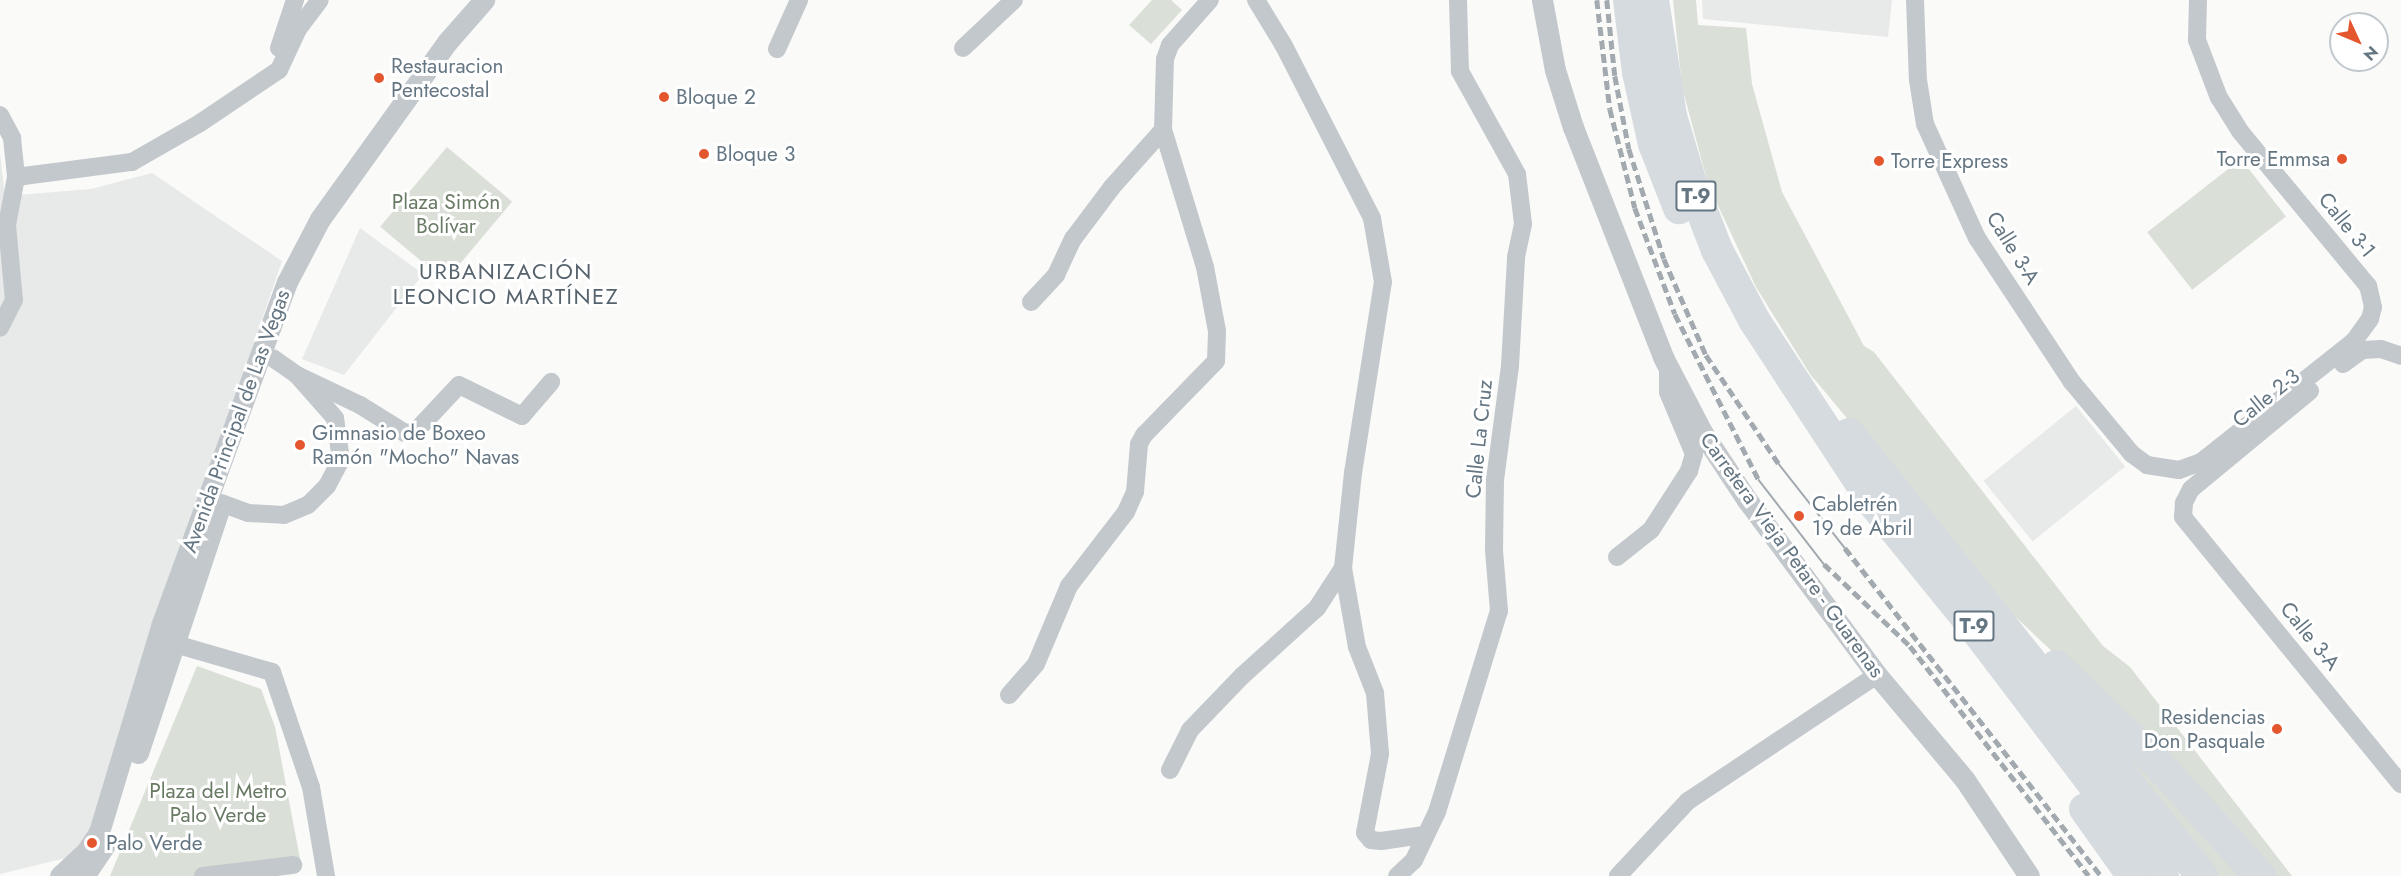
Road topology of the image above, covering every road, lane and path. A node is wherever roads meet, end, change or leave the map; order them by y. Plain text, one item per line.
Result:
1 (295, 0) edge
2 (320, 0) edge
3 (484, 0) edge
4 (501, 0) edge
5 (799, 0) edge
6 (1014, 0) edge
7 (1210, 0) edge
8 (1256, 0) edge
9 (1458, 0) edge
10 (1542, 0) edge
11 (1629, 0) edge
12 (1653, 0) edge
13 (1915, 0) edge
14 (2198, 0) edge
15 (963, 48) dead end
16 (777, 49) dead end
17 (271, 76) junction
18 (0, 115) edge
19 (1163, 130) junction
20 (16, 177) junction
21 (1031, 302) dead end
22 (0, 328) edge
23 (2401, 356) edge
24 (273, 358) junction
25 (1668, 366) junction
26 (1789, 374) junction
27 (297, 375) junction
28 (551, 382) dead end
29 (2166, 470) joint
30 (221, 503) junction
31 (2183, 517) joint
32 (1617, 557) dead end
33 (1343, 568) junction
34 (161, 626) junction
35 (2007, 627) junction
36 (175, 644) junction
37 (1876, 675) junction
38 (1009, 695) dead end
39 (1170, 771) dead end
40 (2401, 784) edge
41 (1423, 836) junction
42 (293, 866) dead end
43 (60, 876) edge
44 (84, 876) edge
45 (204, 876) edge
46 (326, 876) edge
47 (1397, 876) edge
48 (1618, 876) edge
49 (2029, 876) edge
50 (2133, 876) edge
51 (2163, 876) edge
52 (2202, 876) edge
53 (2260, 876) edge

1 - 17 street
2 - 17 street
3 - 34 street, Avenida Principal de Las Vegas
4 - 24 street, Avenida Principal de Las Vegas
5 - 16 street
6 - 15 street
7 - 19 street
8 - 33 street
9 - 41 street, Calle La Cruz
10 - 25 street, Carretera Vieja Petare - Guarenas
11 - 50 highway, T-9
12 - 26 highway, T-9
13 - 29 street, Calle 3-A
14 - 29 street, Calle 3-1
17 - 20 street
18 - 20 street
19 - 21 street
19 - 38 street
20 - 22 street
23 - 31 street, Calle 2-3
24 - 27 street
24 - 30 street, Avenida Principal de Las Vegas
25 - 32 street
25 - 37 street, Carretera Vieja Petare - Guarenas
26 - 35 highway
26 - 51 highway, T-9
27 - 28 street
27 - 30 street
30 - 36 street, Avenida Principal de Las Vegas
31 - 40 street, Calle 3-A
33 - 39 street
33 - 41 street
34 - 36 street
34 - 43 street, Avenida Principal de Las Vegas
35 - 52 highway
35 - 53 highway
36 - 44 street, Avenida Principal de Las Vegas
36 - 46 street
37 - 48 street
37 - 49 street, Carretera Vieja Petare - Guarenas
41 - 47 street, Calle La Cruz
42 - 45 street

